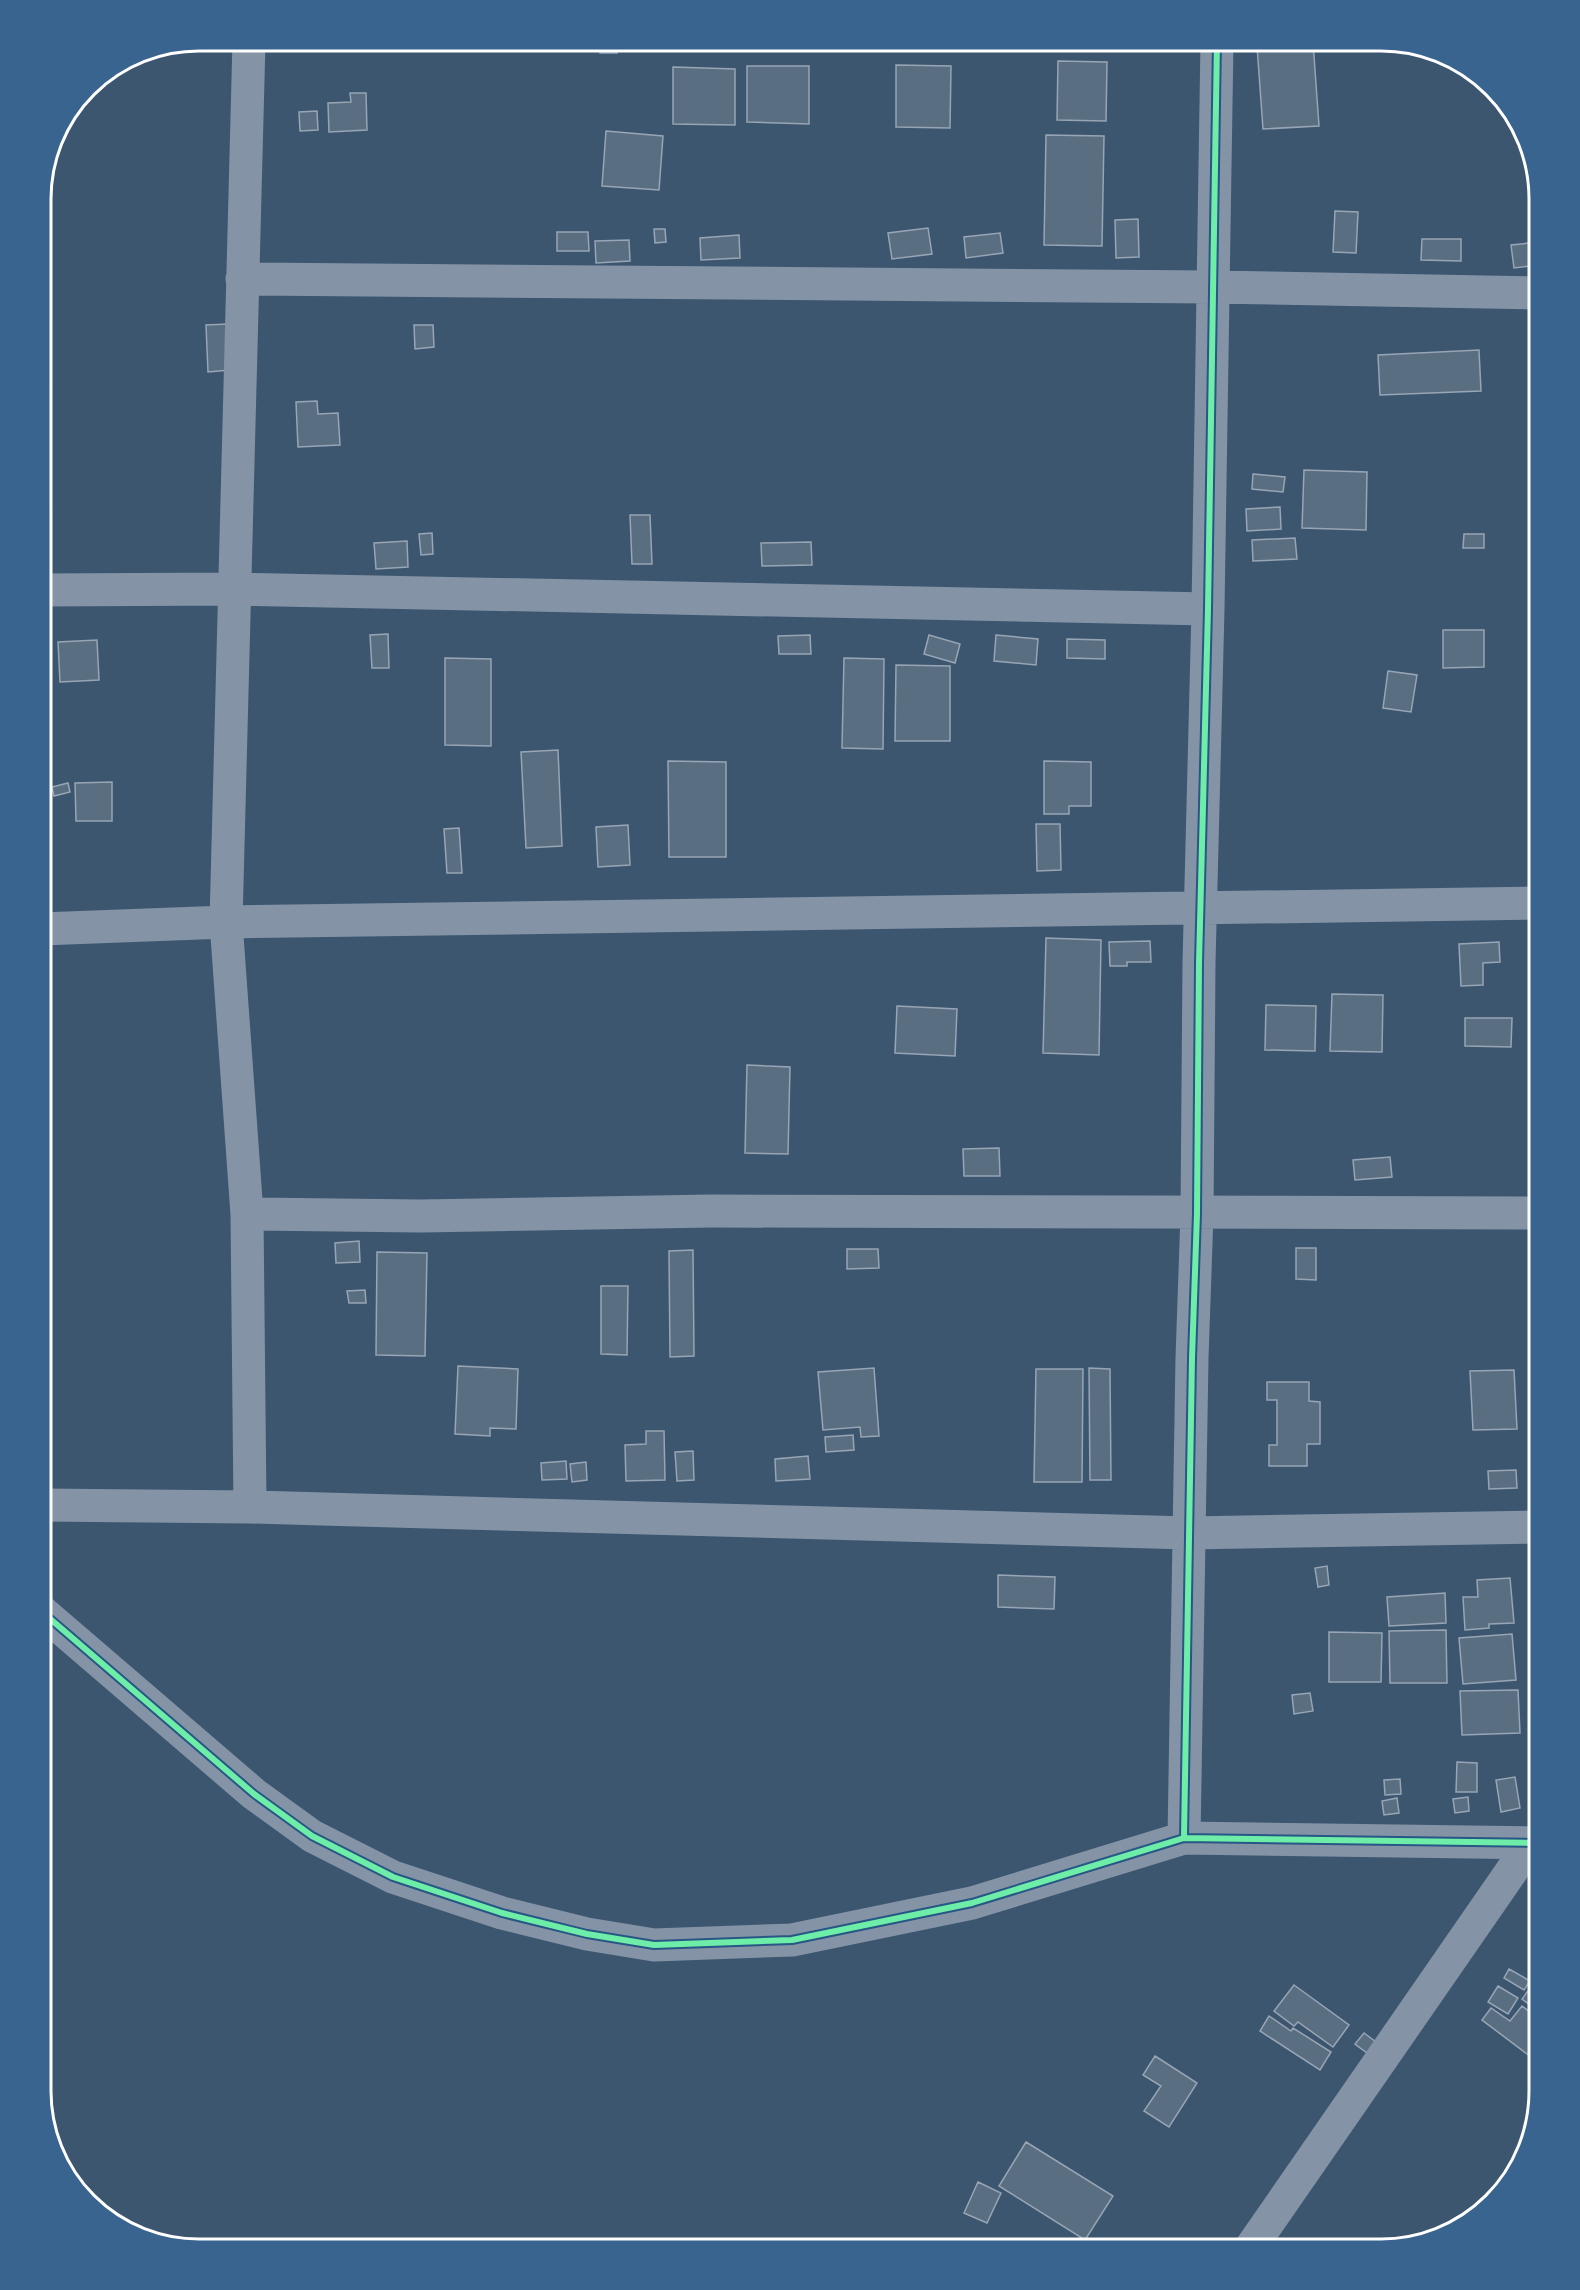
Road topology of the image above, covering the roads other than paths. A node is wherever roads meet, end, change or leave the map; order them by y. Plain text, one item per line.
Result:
1 (249, 51) edge
2 (1217, 51) edge
3 (242, 279) junction
4 (1212, 287) junction
5 (1529, 293) edge
6 (235, 589) junction
7 (51, 590) edge
8 (1208, 609) junction
9 (1529, 903) edge
10 (1201, 908) junction
11 (226, 922) junction
12 (51, 929) edge
13 (1529, 1213) edge
14 (247, 1214) junction
15 (1197, 1214) junction
16 (51, 1505) edge
17 (250, 1507) junction
18 (1529, 1527) edge
19 (1189, 1533) junction
20 (51, 1620) edge
21 (1184, 1838) junction
22 (1529, 1843) edge
23 (1529, 1852) edge
24 (1257, 2239) edge

1 - 3 street
2 - 4 street
3 - 4 street
3 - 6 street
4 - 5 street
4 - 8 street
6 - 7 street
6 - 8 street
6 - 11 street
8 - 10 street
9 - 10 street
10 - 11 street
10 - 15 street
11 - 12 street
11 - 14 street
13 - 15 street
14 - 15 street
14 - 17 street
15 - 19 street
16 - 17 street
17 - 19 street
18 - 19 street
19 - 21 street
20 - 21 street
21 - 22 street
23 - 24 street

